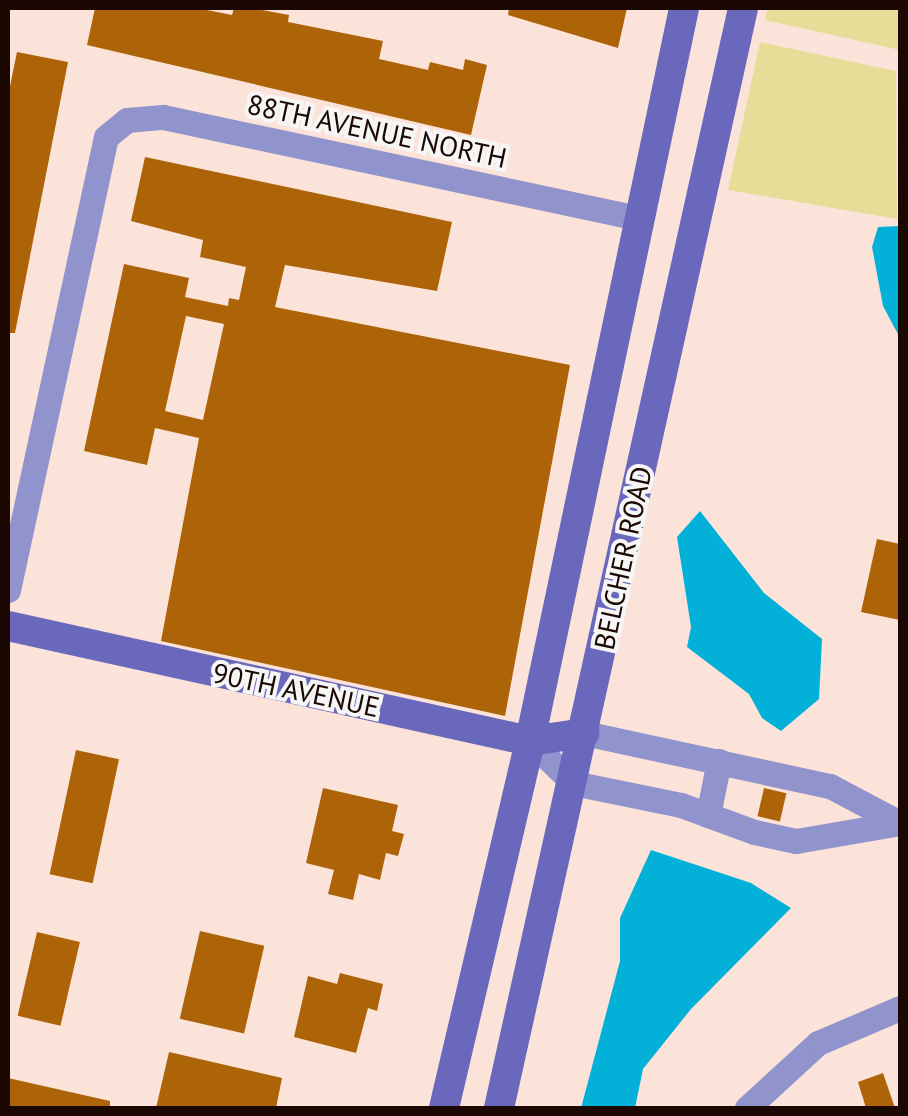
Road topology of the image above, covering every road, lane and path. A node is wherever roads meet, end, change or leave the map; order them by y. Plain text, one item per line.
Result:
1 (684, 8) edge
2 (744, 8) edge
3 (640, 218) junction
4 (8, 590) edge
5 (8, 626) edge
6 (584, 733) junction
7 (530, 741) junction
8 (719, 761) junction
9 (573, 783) junction
10 (708, 815) junction
11 (900, 823) edge
12 (900, 1008) edge
13 (444, 1108) edge
14 (499, 1108) edge
15 (746, 1108) edge

1 - 3 main road, BELCHER ROAD
2 - 6 main road, BELCHER ROAD
3 - 4 street, 88TH AVENUE NORTH
3 - 7 main road, BELCHER ROAD
5 - 7 main road, 90TH AVENUE
6 - 7 main road, 90TH AVENUE
6 - 8 street
6 - 9 main road, BELCHER ROAD
7 - 9 street
7 - 13 main road, BELCHER ROAD
8 - 10 street
8 - 11 street
9 - 10 street
9 - 14 main road, BELCHER ROAD
10 - 11 street
12 - 15 street

